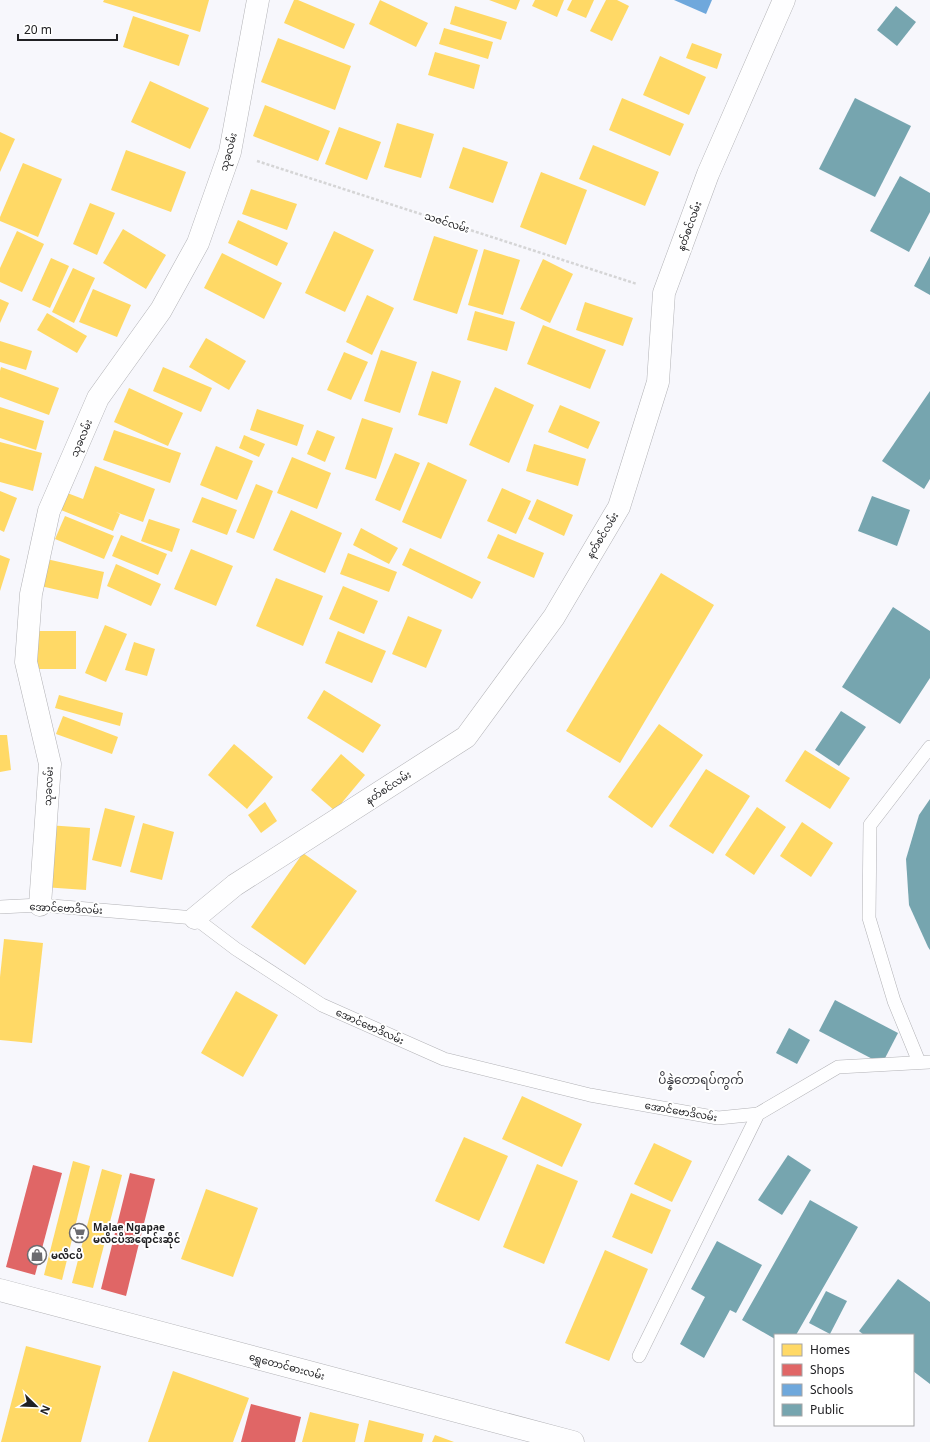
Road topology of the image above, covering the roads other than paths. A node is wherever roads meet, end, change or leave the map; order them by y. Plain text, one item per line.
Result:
1 (258, 0) edge
2 (784, 0) edge
3 (930, 746) edge
4 (40, 905) junction
5 (0, 907) edge
6 (195, 918) junction
7 (924, 1062) edge
8 (758, 1114) junction
9 (0, 1290) edge
10 (639, 1356) dead end
11 (574, 1442) edge

1 - 4 street, သုခလမ်း
2 - 6 street, နတ်စင်လမ်း
3 - 7 lane
4 - 5 lane, အောင်ဗောဒိလမ်း
4 - 6 lane, အောင်ဗောဒိလမ်း
6 - 8 lane, အောင်ဗောဒိလမ်း
7 - 8 lane
8 - 10 lane
9 - 11 street, ရွှေတောင်ဓားလမ်း

